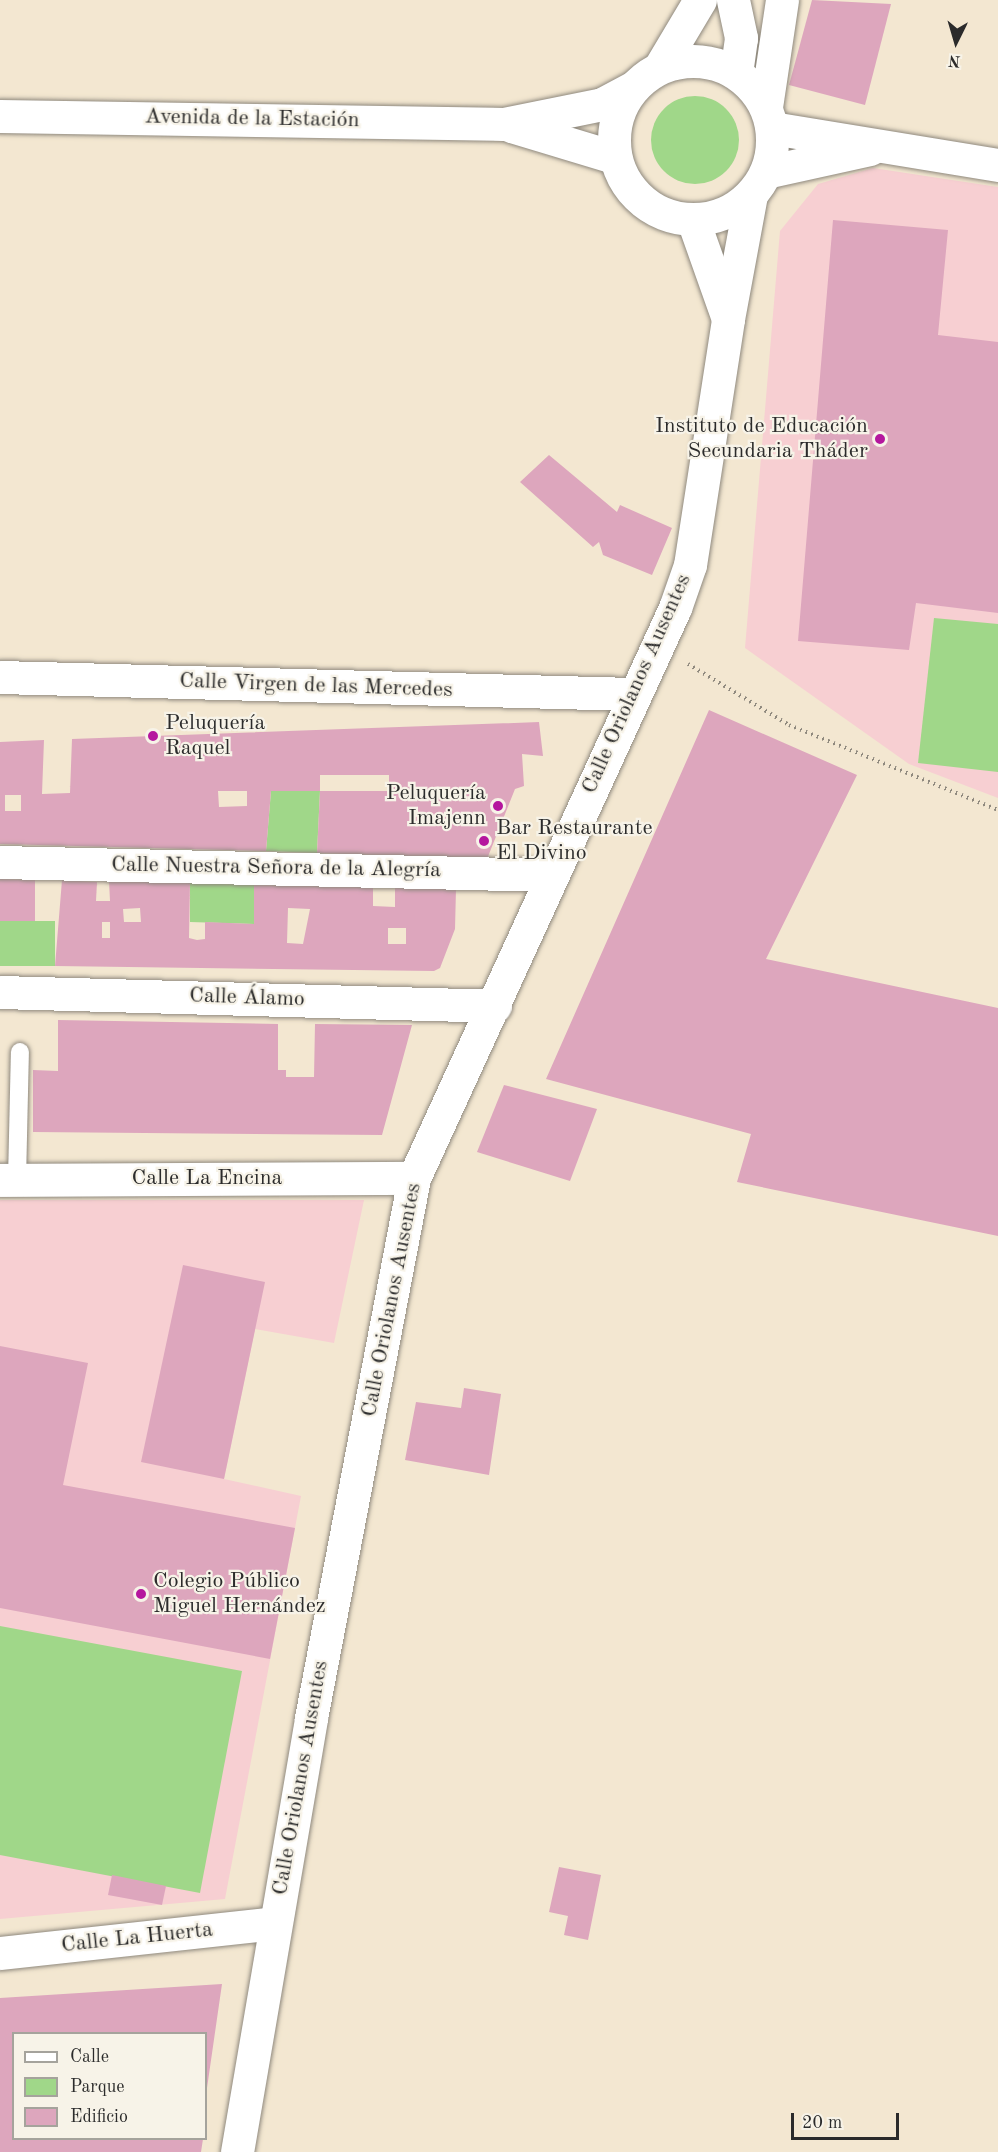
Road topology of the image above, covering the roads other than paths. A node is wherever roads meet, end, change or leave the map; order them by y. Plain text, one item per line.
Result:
1 (700, 0) edge
2 (732, 0) edge
3 (782, 0) edge
4 (660, 67) junction
5 (736, 73) junction
6 (632, 88) junction
7 (0, 116) edge
8 (769, 118) junction
9 (504, 124) junction
10 (889, 145) junction
11 (614, 157) junction
12 (998, 165) edge
13 (759, 183) junction
14 (693, 220) junction
15 (728, 319) junction
16 (0, 677) edge
17 (632, 694) junction
18 (0, 862) edge
19 (552, 874) junction
20 (0, 992) edge
21 (495, 1005) junction
22 (20, 1052) dead end
23 (414, 1178) junction
24 (8, 1180) edge
25 (274, 1923) junction
26 (0, 1953) edge
27 (237, 2152) edge

1 - 4 street
2 - 5 street
3 - 8 street
4 - 5 street
4 - 6 street
5 - 8 street
6 - 9 street, Avenida de la Estación
6 - 11 street
7 - 9 street, Avenida de la Estación
8 - 10 street
8 - 13 street
9 - 11 street, Avenida de la Estación
10 - 12 street
10 - 13 street
11 - 14 street
13 - 14 street
13 - 15 street, Calle Oriolanos Ausentes
14 - 15 street, Calle Oriolanos Ausentes
15 - 17 street, Calle Oriolanos Ausentes
16 - 17 street, Calle Virgen de las Mercedes
17 - 19 street, Calle Oriolanos Ausentes
18 - 19 street, Calle Nuestra Señora de la Alegría
19 - 21 street, Calle Oriolanos Ausentes
20 - 21 street, Calle Álamo
21 - 23 street, Calle Oriolanos Ausentes
22 - 24 lane
23 - 24 street, Calle La Encina
23 - 25 street, Calle Oriolanos Ausentes
25 - 26 street, Calle La Huerta
25 - 27 street, Calle Oriolanos Ausentes

